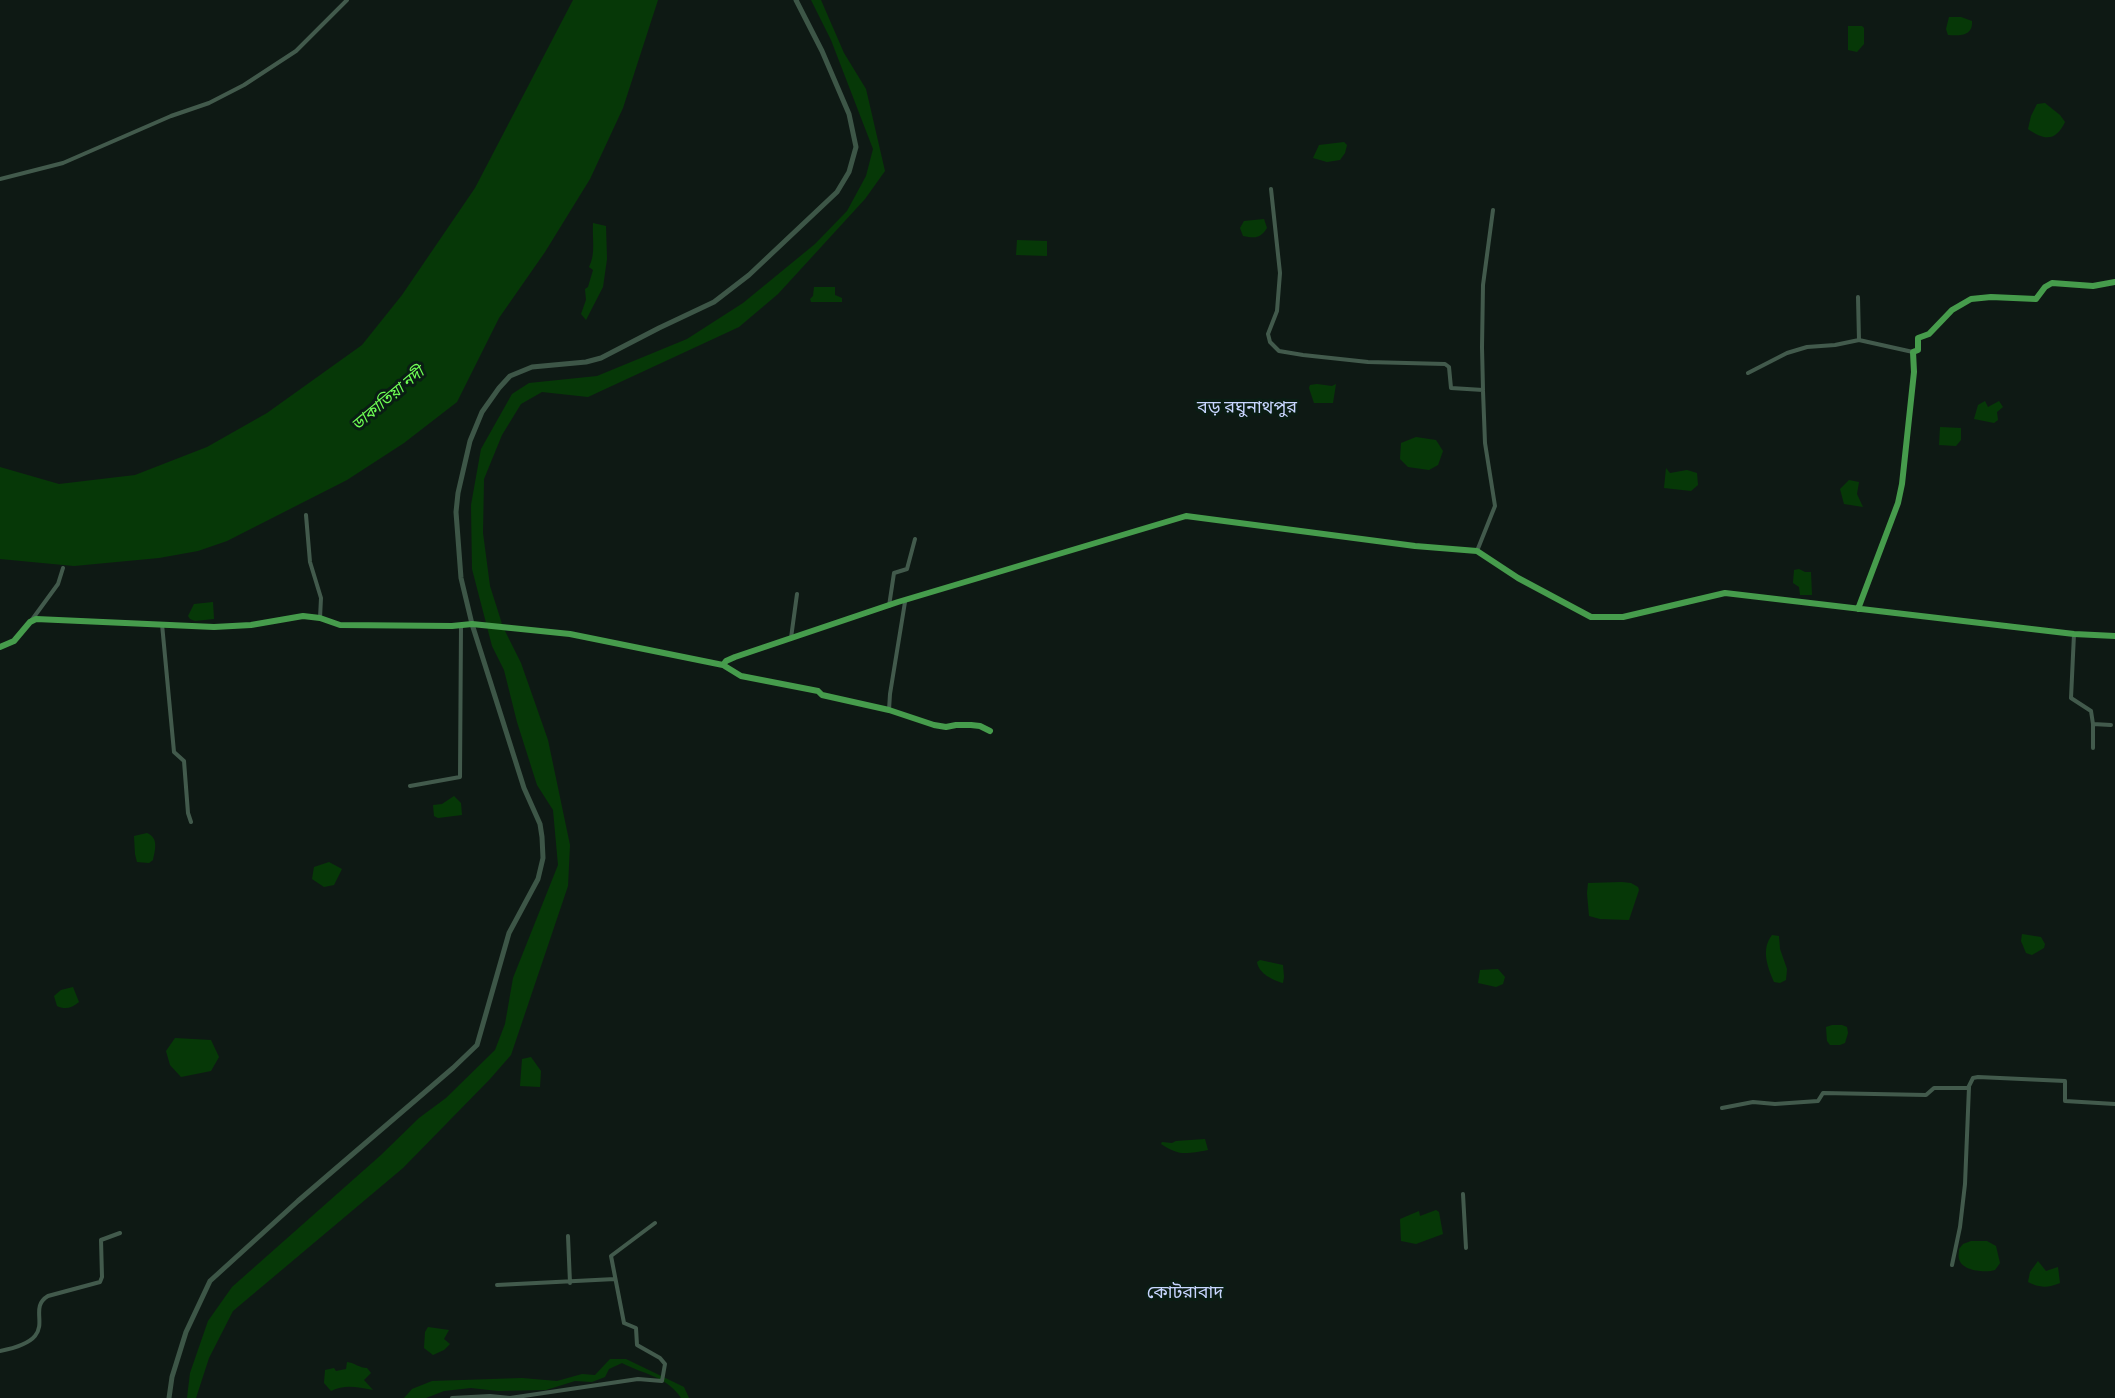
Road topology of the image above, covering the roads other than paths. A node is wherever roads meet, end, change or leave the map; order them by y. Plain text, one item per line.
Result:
1 (346, 0) edge
2 (796, 0) edge
3 (0, 179) edge
4 (1271, 189) dead end
5 (1493, 210) dead end
6 (2115, 282) edge
7 (1858, 297) dead end
8 (1859, 340) junction
9 (1913, 352) junction
10 (1748, 373) dead end
11 (1484, 390) junction
12 (306, 515) dead end
13 (915, 539) dead end
14 (1478, 550) junction
15 (63, 568) dead end
16 (797, 594) dead end
17 (905, 602) junction
18 (889, 606) junction
19 (1858, 609) junction
20 (320, 618) junction
21 (30, 622) junction
22 (162, 624) junction
23 (472, 624) junction
24 (461, 626) junction
25 (2074, 633) junction
26 (2115, 636) edge
27 (791, 638) junction
28 (0, 647) edge
29 (723, 665) junction
30 (889, 710) junction
31 (2093, 724) junction
32 (2111, 725) dead end
33 (990, 731) dead end
34 (2093, 748) dead end
35 (410, 786) dead end
36 (191, 822) dead end
37 (1969, 1086) junction
38 (2115, 1104) edge
39 (1722, 1108) dead end
40 (1464, 1194) dead end
41 (655, 1223) dead end
42 (120, 1233) dead end
43 (568, 1236) dead end
44 (1466, 1248) dead end
45 (1952, 1265) dead end
46 (615, 1280) junction
47 (570, 1283) junction
48 (497, 1285) dead end
49 (0, 1351) edge
50 (169, 1398) edge
51 (452, 1398) edge

1 - 3 street
2 - 23 main road
4 - 11 street
5 - 11 street
6 - 9 street
7 - 8 street
8 - 9 street
8 - 10 street
9 - 19 street
11 - 14 street
12 - 20 street
13 - 18 street
14 - 17 street
14 - 19 street
15 - 21 street
16 - 27 street
17 - 18 street
17 - 30 street
18 - 27 street
19 - 25 street
20 - 22 street
20 - 24 street
21 - 22 street
21 - 28 street
22 - 36 street
23 - 24 street
23 - 29 street
23 - 50 main road
24 - 35 street
25 - 26 street
25 - 31 street
27 - 29 street
29 - 30 street
30 - 33 street
31 - 32 street
31 - 34 street
37 - 38 street
37 - 39 street
37 - 45 street
40 - 44 street
41 - 46 street
42 - 49 street
43 - 47 street
46 - 47 street
46 - 51 street
47 - 48 street

